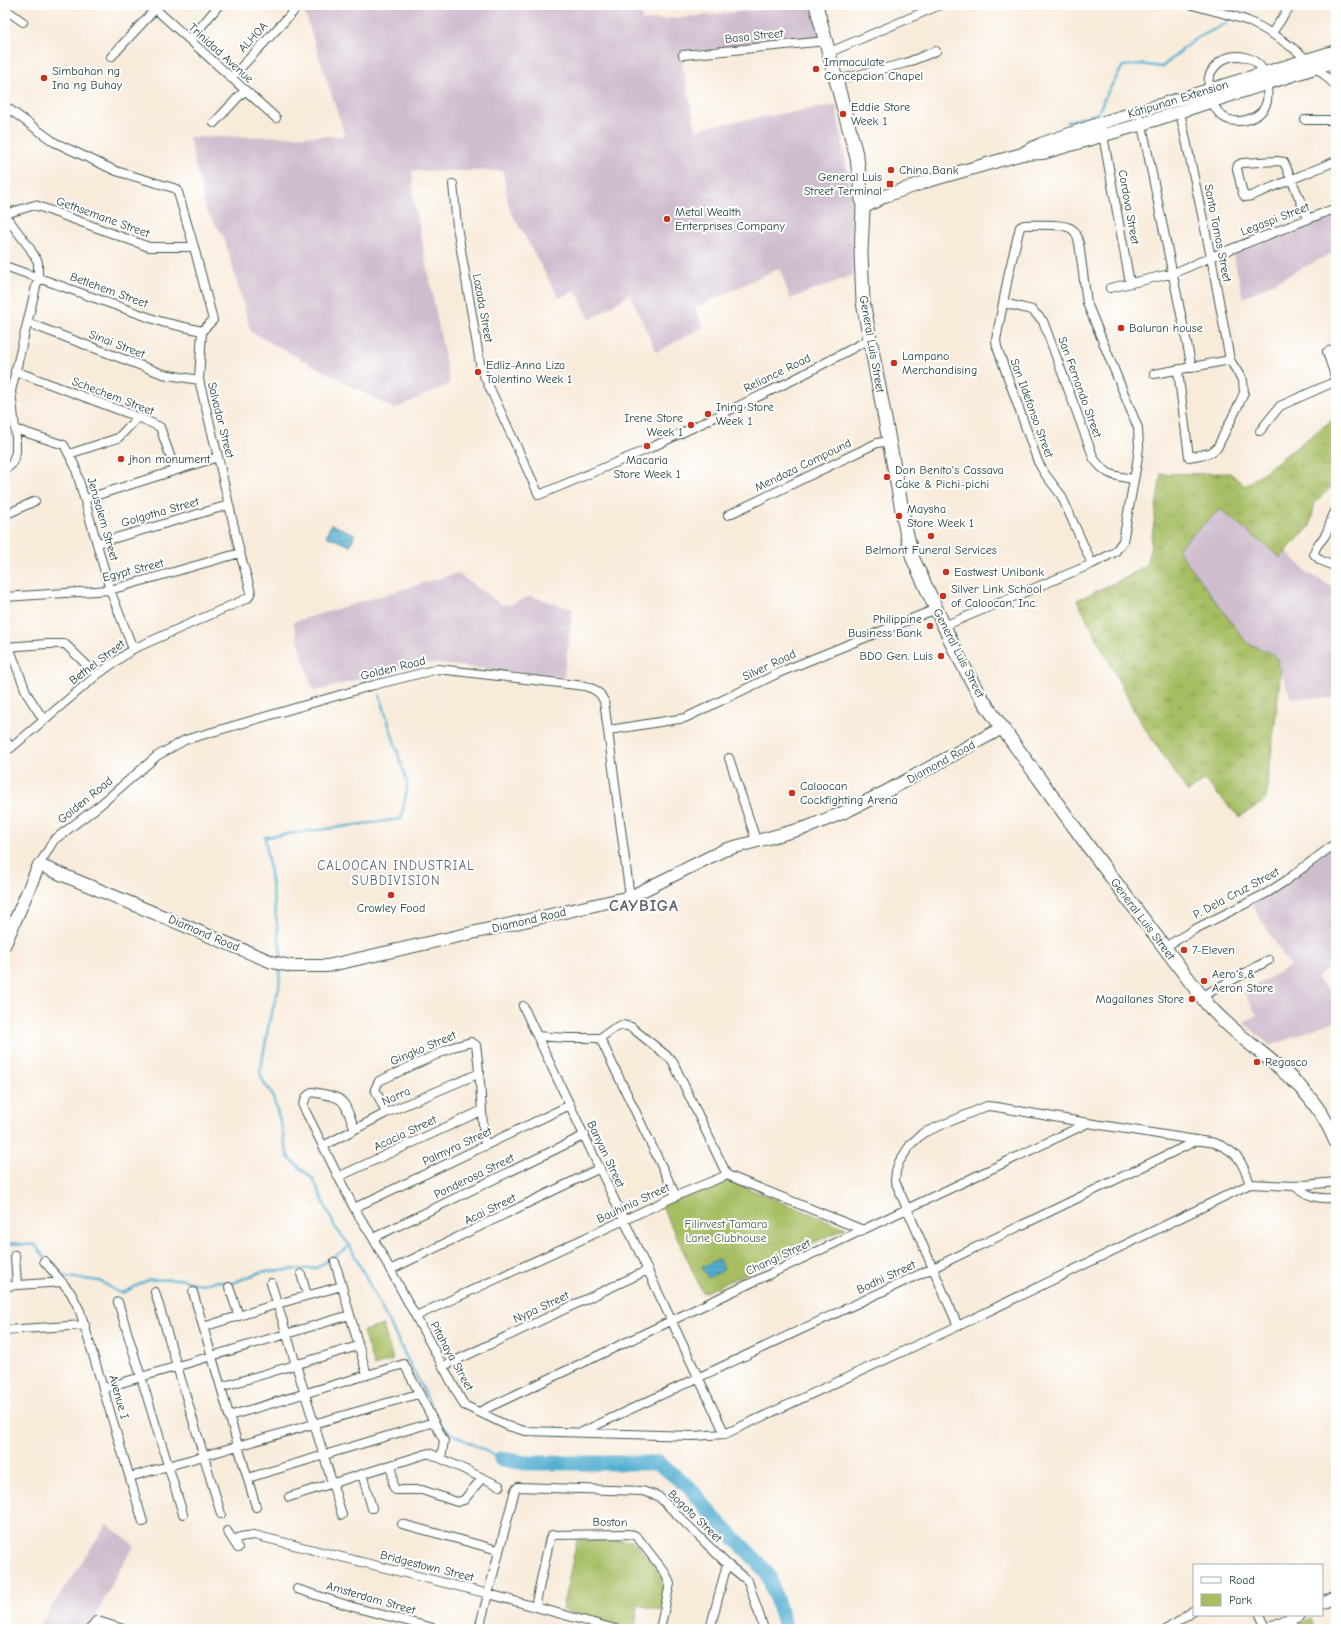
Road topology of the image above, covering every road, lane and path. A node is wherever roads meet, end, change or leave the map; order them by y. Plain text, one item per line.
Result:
1 (220, 5) edge
2 (816, 5) edge
3 (940, 5) edge
4 (1192, 5) edge
5 (1290, 5) edge
6 (155, 6) edge
7 (5, 9) edge
8 (293, 12) dead end
9 (24, 22) dead end
10 (1272, 33) junction
11 (190, 40) junction
12 (828, 46) junction
13 (936, 51) dead end
14 (1336, 51) edge
15 (684, 55) dead end
16 (111, 57) dead end
17 (1308, 59) junction
18 (1336, 62) edge
19 (1317, 67) junction
20 (231, 78) junction
21 (1265, 78) junction
22 (837, 80) junction
23 (1336, 86) edge
24 (245, 90) junction
25 (1210, 95) junction
26 (5, 106) edge
27 (1140, 111) junction
28 (1180, 112) junction
29 (276, 118) dead end
30 (1305, 120) dead end
31 (1336, 120) edge
32 (214, 123) dead end
33 (1142, 124) junction
34 (1102, 129) junction
35 (1336, 161) edge
36 (1292, 179) junction
37 (454, 184) dead end
38 (863, 208) junction
39 (1336, 208) edge
40 (5, 215) edge
41 (1308, 219) junction
42 (194, 247) junction
43 (1210, 257) junction
44 (7, 267) edge
45 (1174, 273) junction
46 (38, 278) junction
47 (1130, 283) junction
48 (1110, 288) dead end
49 (1004, 303) junction
50 (28, 323) junction
51 (202, 332) junction
52 (870, 339) junction
53 (1336, 348) edge
54 (1230, 360) junction
55 (1192, 368) junction
56 (15, 371) junction
57 (1178, 371) junction
58 (1154, 374) dead end
59 (199, 380) junction
60 (138, 417) junction
61 (15, 429) junction
62 (1260, 431) dead end
63 (889, 441) junction
64 (69, 454) junction
65 (218, 457) junction
66 (5, 470) edge
67 (175, 470) junction
68 (1134, 479) junction
69 (539, 495) joint
70 (85, 499) junction
71 (35, 501) dead end
72 (229, 505) junction
73 (1336, 510) edge
74 (5, 515) edge
75 (728, 515) dead end
76 (1332, 531) edge
77 (98, 543) junction
78 (240, 553) junction
79 (1092, 564) junction
80 (1336, 567) edge
81 (110, 590) junction
82 (251, 592) joint
83 (5, 597) edge
84 (936, 609) junction
85 (944, 626) junction
86 (7, 647) edge
87 (133, 649) junction
88 (97, 675) junction
89 (43, 719) junction
90 (1002, 728) junction
91 (609, 730) junction
92 (5, 740) edge
93 (729, 758) dead end
94 (756, 840) junction
95 (1336, 843) edge
96 (39, 864) junction
97 (630, 897) junction
98 (5, 944) edge
99 (1165, 947) junction
100 (1269, 960) dead end
101 (1201, 997) junction
102 (523, 1006) dead end
103 (537, 1036) junction
104 (600, 1038) junction
105 (480, 1073) junction
106 (570, 1105) junction
107 (481, 1111) junction
108 (386, 1113) junction
109 (1088, 1124) junction
110 (355, 1129) junction
111 (585, 1135) junction
112 (1198, 1140) junction
113 (1336, 1142) edge
114 (323, 1146) junction
115 (485, 1146) junction
116 (600, 1168) junction
117 (727, 1175) junction
118 (338, 1177) junction
119 (1336, 1182) edge
120 (1250, 1184) junction
121 (1294, 1186) junction
122 (676, 1196) junction
123 (1336, 1198) edge
124 (354, 1208) junction
125 (907, 1209) junction
126 (624, 1220) junction
127 (863, 1230) junction
128 (373, 1238) junction
129 (15, 1255) dead end
130 (44, 1261) dead end
131 (335, 1262) dead end
132 (933, 1268) junction
133 (390, 1270) junction
134 (648, 1270) junction
135 (301, 1274) dead end
136 (62, 1282) junction
137 (271, 1283) dead end
138 (5, 1286) edge
139 (17, 1286) junction
140 (342, 1286) junction
141 (229, 1287) dead end
142 (155, 1292) dead end
143 (193, 1292) dead end
144 (307, 1295) junction
145 (118, 1302) dead end
146 (277, 1304) junction
147 (350, 1315) junction
148 (239, 1316) junction
149 (416, 1316) junction
150 (672, 1320) junction
151 (85, 1325) junction
152 (958, 1326) junction
153 (203, 1327) junction
154 (5, 1330) edge
155 (286, 1334) junction
156 (358, 1346) junction
157 (212, 1356) junction
158 (296, 1364) junction
159 (177, 1366) junction
160 (444, 1366) junction
161 (367, 1375) junction
162 (699, 1376) junction
163 (141, 1377) junction
164 (221, 1387) junction
165 (104, 1388) junction
166 (305, 1394) junction
167 (418, 1394) junction
168 (479, 1412) junction
169 (230, 1416) junction
170 (434, 1422) junction
171 (314, 1424) junction
172 (582, 1432) junction
173 (725, 1434) junction
174 (238, 1446) junction
175 (324, 1455) junction
176 (204, 1456) junction
177 (441, 1458) junction
178 (168, 1466) junction
179 (392, 1466) junction
180 (362, 1474) junction
181 (130, 1477) junction
182 (248, 1478) junction
183 (482, 1478) junction
184 (332, 1483) junction
185 (500, 1486) dead end
186 (289, 1497) dead end
187 (256, 1507) dead end
188 (372, 1508) dead end
189 (183, 1514) dead end
190 (221, 1514) dead end
191 (342, 1515) dead end
192 (143, 1522) dead end
193 (402, 1524) dead end
194 (227, 1531) dead end
195 (233, 1540) junction
196 (238, 1548) dead end
197 (498, 1550) junction
198 (728, 1564) junction
199 (297, 1589) dead end
200 (489, 1594) junction
201 (1336, 1596) edge
202 (1323, 1602) edge
203 (534, 1607) junction
204 (1193, 1611) edge
205 (1260, 1616) edge
206 (1297, 1616) edge
207 (90, 1629) edge
208 (123, 1629) edge
209 (437, 1629) edge
210 (479, 1629) edge
211 (615, 1629) edge
212 (660, 1629) edge
213 (710, 1629) edge
214 (764, 1629) edge
215 (1167, 1629) edge
216 (1267, 1629) edge
217 (1270, 1629) edge

1 - 11 street
2 - 12 main road, General Luis Street
3 - 12 street, Basa Street
4 - 10 street
5 - 10 street
6 - 11 street, Trinidad Avenue
6 - 16 street
7 - 9 street
8 - 20 street, ALHOA
10 - 17 street
11 - 20 street, Trinidad Avenue
12 - 15 street, Basa Street
12 - 22 main road, General Luis Street
13 - 22 street
14 - 17 main road, Katipunan Extension
17 - 19 street
17 - 21 main road, Katipunan Extension
18 - 19 main road, Katipunan Extension
19 - 21 main road, Katipunan Extension
19 - 23 street
20 - 24 street, Trinidad Avenue
21 - 25 main road, Katipunan Extension
21 - 25 street
21 - 25 street
22 - 38 main road, General Luis Street
24 - 29 street, Trinidad Avenue
24 - 32 street
25 - 27 main road, Katipunan Extension
25 - 28 main road, Katipunan Extension
26 - 42 street, Salvador Street
27 - 33 street
27 - 34 main road, Katipunan Extension
28 - 33 main road, Katipunan Extension
28 - 43 street, Santo Tomas Street
30 - 31 street
33 - 34 main road, Katipunan Extension
33 - 45 street
34 - 38 main road, Katipunan Extension
34 - 47 street, Cordova Street
35 - 36 street
36 - 36 street
36 - 41 street
37 - 69 street, Lozada Street
38 - 52 main road, General Luis Street
39 - 41 street, Legaspi Street
40 - 42 street, Gethsemane Street
40 - 46 street
41 - 43 street, Legaspi Street
42 - 51 street, Salvador Street
43 - 45 street, Legaspi Street
43 - 54 street, Santo Tomas Street
44 - 46 street, Betlehem Street
45 - 47 street, Legaspi Street
45 - 55 street
46 - 50 street
46 - 51 street, Betlehem Street
47 - 48 street, Legaspi Street
49 - 68 street, San Fernando Street
49 - 68 street, San Ildefonso Street
49 - 79 street, San Ildefonso Street
50 - 56 street
50 - 59 street, Sinai Street
51 - 59 street, Salvador Street
52 - 63 main road, General Luis Street
52 - 69 street, Reliance Road
53 - 62 street
54 - 55 street
54 - 57 street, Santo Tomas Street
55 - 57 street
56 - 60 street, Schechem Street
56 - 61 street
57 - 58 street
59 - 65 street, Salvador Street
60 - 64 street
60 - 67 street, Schechem Street
61 - 64 street, Jerusalem Street
61 - 66 street
63 - 75 street, Mendoza Compound
63 - 84 main road, General Luis Street
64 - 70 street, Jerusalem Street
65 - 67 street
65 - 72 street, Salvador Street
67 - 70 street
68 - 79 street, San Ildefonso Street
70 - 77 street, Jerusalem Street
71 - 74 street
72 - 77 street, Golgotha Street
72 - 78 street, Salvador Street
73 - 76 street
76 - 80 street
77 - 81 street, Jerusalem Street
78 - 81 street, Egypt Street
78 - 82 street, Salvador Street
79 - 85 street
81 - 83 street, Egypt Street
81 - 87 street, Jerusalem Street
82 - 87 street, Bethel Street
84 - 85 main road, General Luis Street
84 - 91 street, Silver Road
85 - 90 main road, General Luis Street
86 - 88 street
86 - 89 street
87 - 88 street, Bethel Street
88 - 89 street, Bethel Street
89 - 92 street, Bethel Street
90 - 94 main road, Diamond Road
90 - 99 main road, General Luis Street
91 - 96 street, Golden Road
91 - 97 street, Golden Road
93 - 94 street
94 - 97 main road, Diamond Road
95 - 99 street, P. Dela Cruz Street
96 - 97 main road, Diamond Road
96 - 98 main road
99 - 101 main road, General Luis Street
100 - 101 street
101 - 113 main road, General Luis Street
102 - 103 street, Banyan Street
103 - 104 street
103 - 106 street, Banyan Street
104 - 117 street
104 - 122 street
105 - 107 street
105 - 108 street, Narra
105 - 108 street, Gingko Street
106 - 111 street, Banyan Street
106 - 115 street, Palmyra Street
107 - 115 street
107 - 118 street, Acacia Street
108 - 110 street, Narra
109 - 112 street
109 - 125 street, Changi Street
109 - 125 street
110 - 114 street, Narra
110 - 114 street, Pitahaya Street
111 - 116 street, Banyan Street
111 - 128 street, Ponderosa Street
112 - 120 street
112 - 132 street, Bodhi Street
114 - 118 street, Pitahaya Street
115 - 124 street, Palmyra Street
116 - 126 street, Banyan Street
116 - 133 street, Acai Street
117 - 122 street, Bauhinia Street
117 - 127 street
118 - 124 street, Pitahaya Street
119 - 121 street
120 - 121 street
120 - 152 street
121 - 123 street
122 - 126 street, Bauhinia Street
124 - 128 street, Pitahaya Street
125 - 127 street, Changi Street
125 - 132 street
126 - 134 street, Banyan Street
126 - 149 street, Bauhinia Street
127 - 150 street, Changi Street
128 - 133 street, Pitahaya Street
129 - 139 street
130 - 136 street, Avenue I
131 - 140 street
132 - 152 street
132 - 162 street, Bodhi Street
133 - 149 street, Pitahaya Street
134 - 150 street, Banyan Street
134 - 160 street, Nypa Street
135 - 144 street
136 - 139 street
136 - 151 street, Avenue I
137 - 146 street
138 - 139 street
140 - 144 street
140 - 147 street
141 - 148 street
142 - 159 street
143 - 153 street
144 - 146 street
145 - 163 street
146 - 148 street
146 - 155 street
147 - 155 street
147 - 156 street
148 - 153 street
149 - 160 street, Pitahaya Street
150 - 162 street, Banyan Street
150 - 168 street, Changi Street
151 - 154 street
151 - 165 street, Avenue I
152 - 173 street
153 - 157 street
155 - 157 street
155 - 158 street
156 - 158 street
156 - 161 street
157 - 159 street
157 - 164 street
158 - 164 street
158 - 166 street
159 - 163 street
159 - 176 street
160 - 168 street, Pitahaya Street
161 - 166 street
161 - 167 street
162 - 172 street, Bodhi Street
162 - 173 street, Banyan Street
163 - 165 street
163 - 178 street
164 - 169 street
165 - 181 street, Avenue I
166 - 169 street
166 - 171 street
167 - 170 street
167 - 171 street
168 - 172 street, Pitahaya Street
169 - 174 street
170 - 175 street
170 - 177 street
171 - 174 street
171 - 175 street
172 - 173 street, Pitahaya Street
174 - 176 street
174 - 182 street
175 - 182 street
175 - 184 street
176 - 178 street
176 - 190 street
177 - 179 street
177 - 183 street
178 - 181 street
178 - 189 street
179 - 180 street
179 - 183 street
180 - 184 street
180 - 188 street
181 - 192 street, Avenue I
182 - 187 street
183 - 185 street
184 - 186 street
184 - 191 street
193 - 197 street
194 - 195 street
195 - 196 street
195 - 200 street, Bridgestown Street
197 - 198 street, Bogota Street
197 - 200 street
198 - 213 street
198 - 214 street, Bogota Street
199 - 209 street, Amsterdam Street
200 - 203 street, Bridgestown Street
200 - 210 street
201 - 202 main road
203 - 211 street, Bridgestown Street
203 - 212 street, Boston
204 - 215 street
205 - 216 street
206 - 217 main road
207 - 208 street

